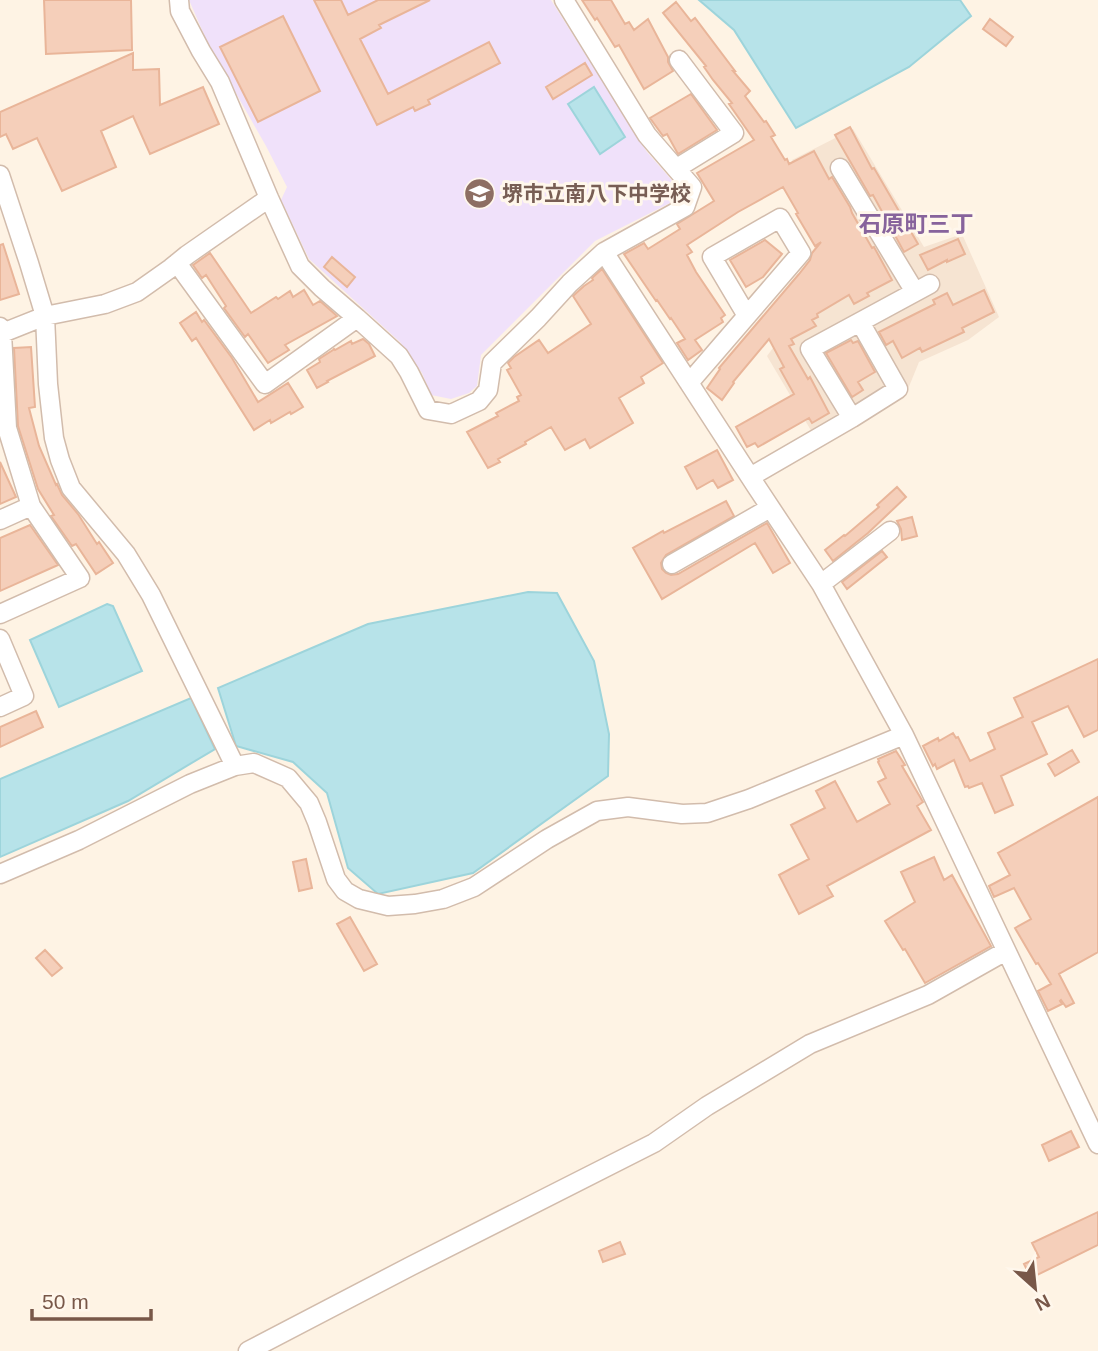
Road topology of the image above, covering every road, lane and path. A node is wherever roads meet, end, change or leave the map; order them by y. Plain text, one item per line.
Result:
1 (179, 0) edge
2 (564, 0) edge
3 (679, 60) dead end
4 (677, 168) junction
5 (841, 168) dead end
6 (0, 175) edge
7 (269, 198) junction
8 (604, 252) junction
9 (177, 262) junction
10 (45, 316) junction
11 (747, 316) junction
12 (357, 318) junction
13 (860, 322) junction
14 (1, 331) edge
15 (689, 383) junction
16 (852, 418) junction
17 (3, 429) edge
18 (750, 477) junction
19 (32, 506) junction
20 (770, 508) junction
21 (0, 520) edge
22 (890, 531) dead end
23 (672, 564) dead end
24 (821, 584) junction
25 (0, 614) edge
26 (0, 639) edge
27 (0, 707) edge
28 (904, 735) junction
29 (235, 766) junction
30 (0, 874) edge
31 (1006, 951) junction
32 (1098, 1144) edge
33 (248, 1351) edge

1 - 7 street
2 - 4 street
3 - 4 street
4 - 8 street
5 - 13 street
6 - 10 street
7 - 9 street
7 - 12 street
8 - 12 street
8 - 15 street
9 - 10 street
9 - 12 street
10 - 14 street
10 - 29 street
11 - 11 street
11 - 15 street
13 - 16 street
13 - 16 street
14 - 17 street
15 - 18 street
16 - 18 street
17 - 19 street
18 - 20 street
19 - 21 street
19 - 25 street
20 - 23 street
20 - 24 street
22 - 24 street
24 - 28 street
26 - 27 street
28 - 29 street
28 - 31 street
29 - 30 street
31 - 32 street
31 - 33 street

